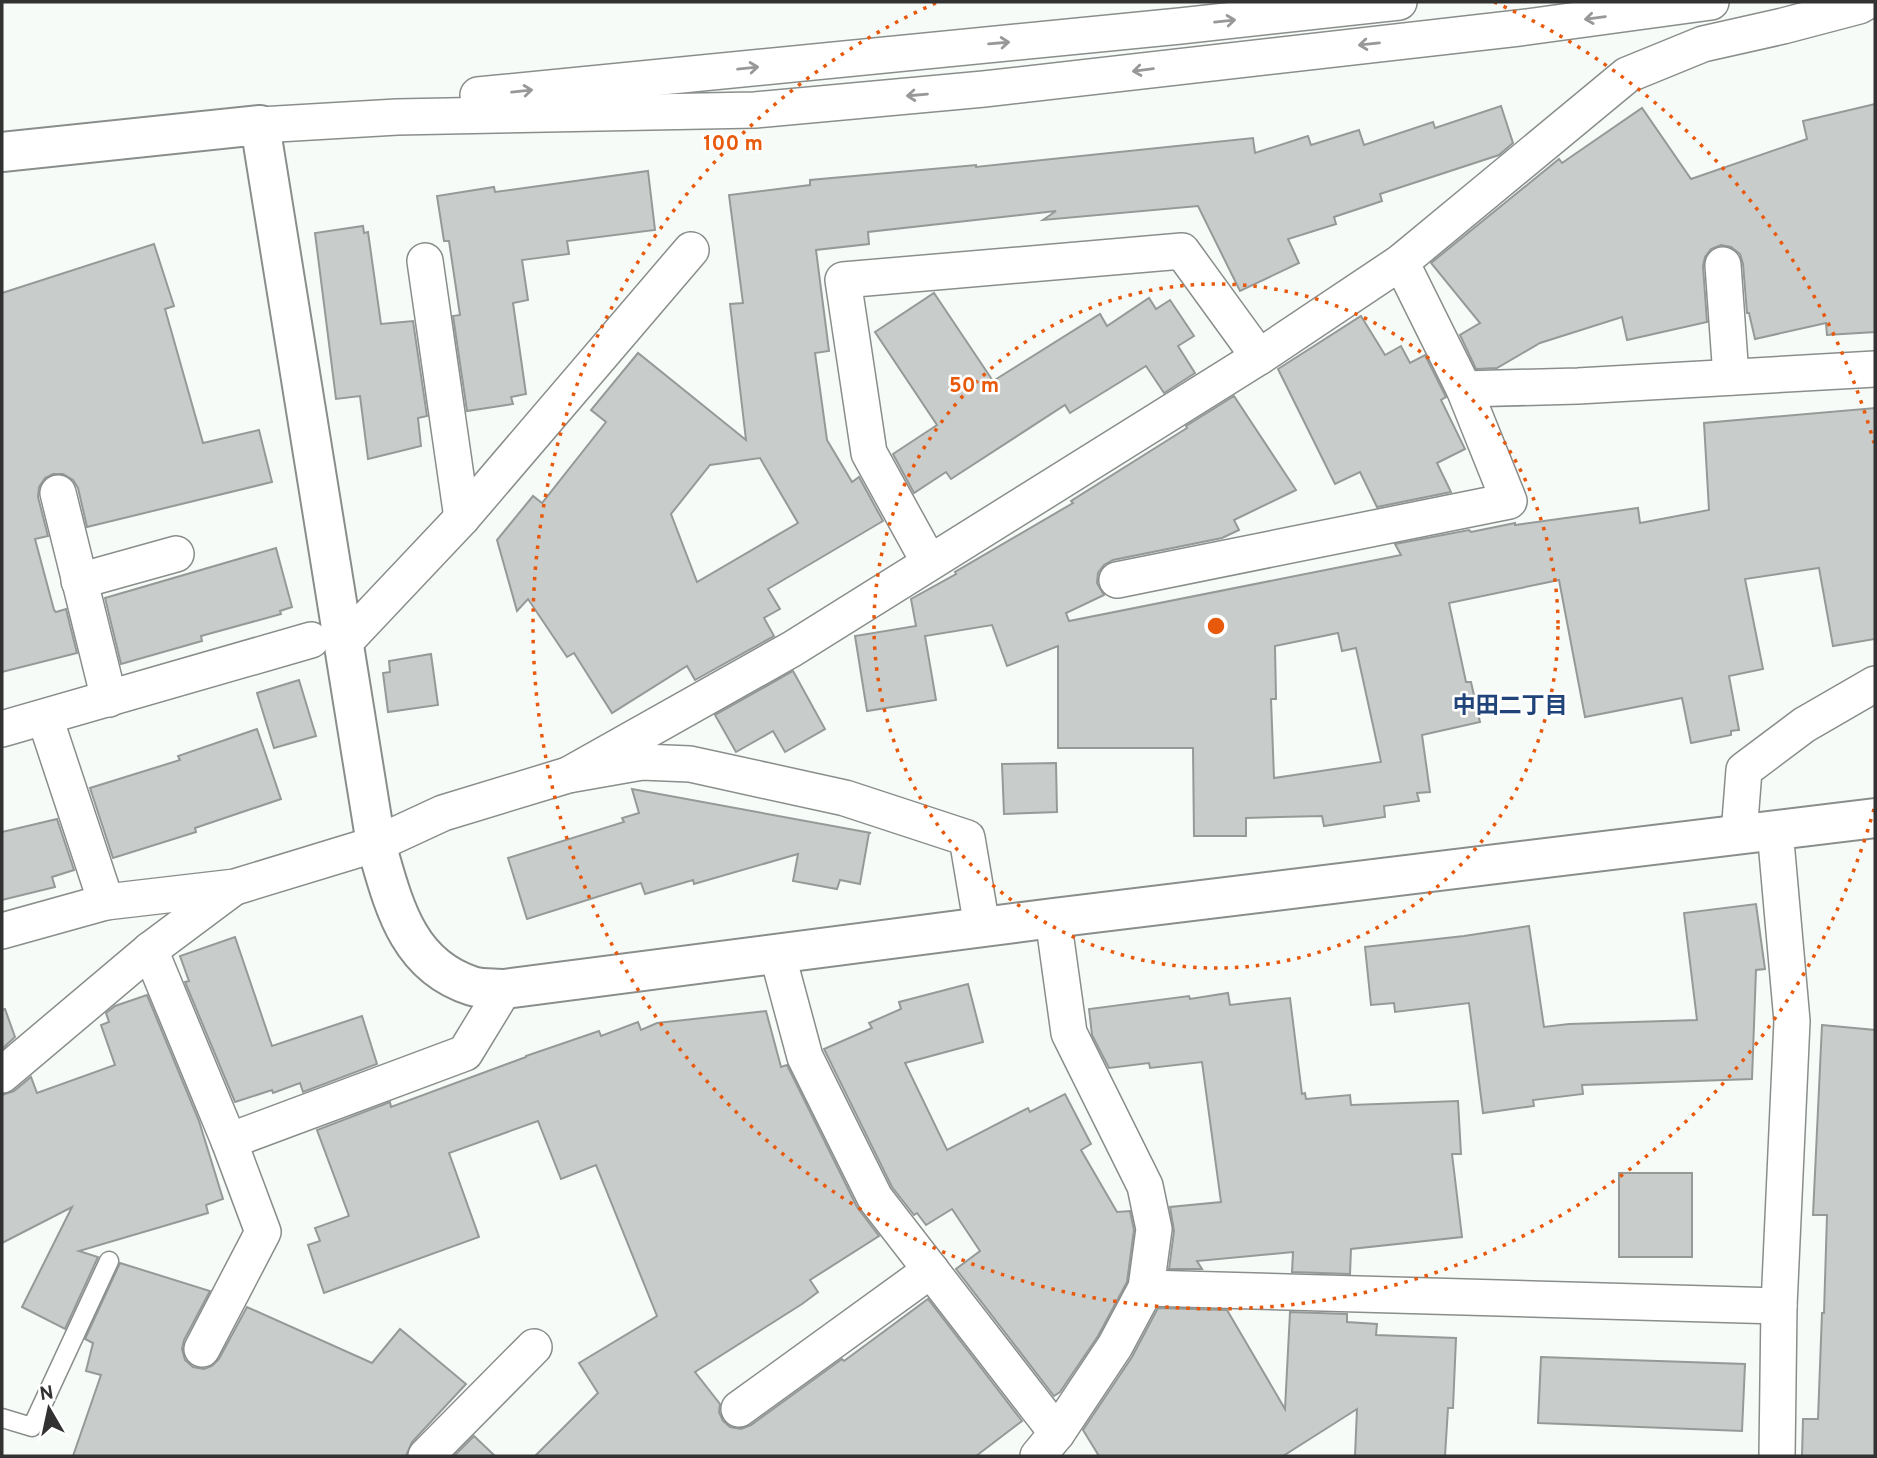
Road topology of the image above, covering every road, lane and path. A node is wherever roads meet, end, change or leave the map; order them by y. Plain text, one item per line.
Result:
1 (1399, 2) edge
2 (1711, 2) edge
3 (1866, 2) edge
4 (260, 125) junction
5 (2, 152) edge
6 (691, 250) dead end
7 (425, 261) dead end
8 (1401, 262) junction
9 (1723, 265) dead end
10 (1259, 356) junction
11 (1875, 369) edge
12 (1731, 377) junction
13 (1464, 389) junction
14 (58, 493) dead end
15 (462, 518) junction
16 (176, 554) dead end
17 (929, 562) junction
18 (1117, 579) dead end
19 (79, 581) junction
20 (327, 642) junction
21 (1875, 684) edge
22 (108, 699) junction
23 (45, 718) junction
24 (2, 729) edge
25 (568, 775) junction
26 (1875, 818) edge
27 (1757, 832) junction
28 (376, 844) junction
29 (235, 887) junction
30 (106, 902) junction
31 (1053, 918) junction
32 (982, 927) junction
33 (2, 931) edge
34 (150, 950) junction
35 (777, 953) junction
36 (504, 989) junction
37 (2, 1074) edge
38 (229, 1141) junction
39 (109, 1261) dead end
40 (931, 1270) junction
41 (1146, 1288) junction
42 (1779, 1306) junction
43 (534, 1347) dead end
44 (202, 1349) dead end
45 (739, 1409) dead end
46 (2, 1418) edge
47 (1048, 1445) edge
48 (426, 1456) edge
49 (1777, 1456) edge

4 -> 1 street
2 -> 4 street
3 - 8 street
4 - 5 street
4 - 20 street
6 - 15 street
7 - 15 street
8 - 10 street
8 - 13 street
9 - 12 street
10 - 17 street
10 - 17 street
11 - 12 street
12 - 13 street
13 - 18 street
14 - 19 street
15 - 20 street
16 - 19 street
17 - 25 street
19 - 22 street
20 - 22 street
20 - 28 street
21 - 27 street
22 - 23 street
23 - 24 street
23 - 30 street
25 - 28 street
25 - 32 street
26 - 27 street
27 - 31 street
27 - 42 street
28 - 29 street
28 - 36 street
29 - 30 street
29 - 34 street
30 - 33 street
31 - 32 street
31 - 41 street
32 - 35 street
34 - 37 street
34 - 38 street
35 - 36 street
35 - 40 street
36 - 38 street
38 - 44 street
39 - 46 lane
40 - 45 street
40 - 47 street
41 - 42 street
41 - 47 street
42 - 49 street
43 - 48 street

